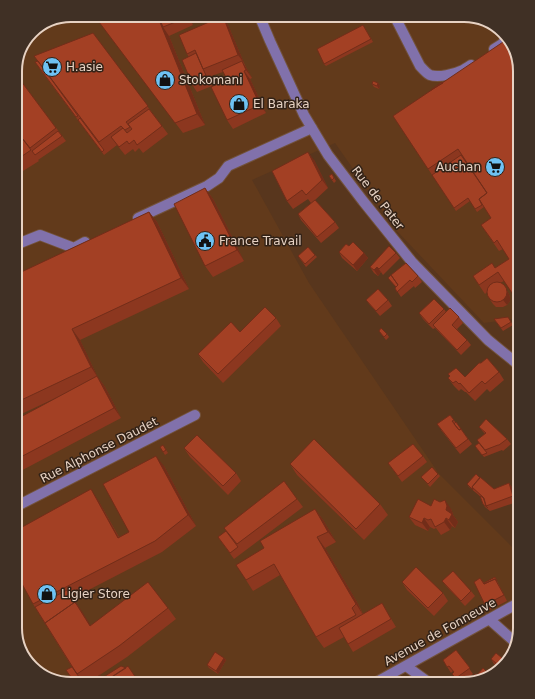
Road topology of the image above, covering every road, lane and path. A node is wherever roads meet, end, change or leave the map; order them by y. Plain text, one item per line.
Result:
1 (262, 22) edge
2 (398, 22) edge
3 (504, 42) edge
4 (312, 128) junction
5 (132, 221) edge
6 (96, 238) edge
7 (22, 242) edge
8 (513, 360) edge
9 (195, 415) dead end
10 (22, 503) edge
11 (513, 606) edge
12 (489, 619) junction
13 (512, 639) edge
14 (406, 666) junction
15 (386, 677) edge
16 (421, 677) edge

1 - 4 street, Rue de Pater
2 - 3 street
4 - 5 street
4 - 8 street, Rue de Pater
6 - 7 street
9 - 10 street, Rue Alphonse Daudet
11 - 12 street, Avenue de Fonneuve
12 - 13 street
12 - 14 street, Avenue de Fonneuve
14 - 15 street, Avenue de Fonneuve
14 - 16 street

